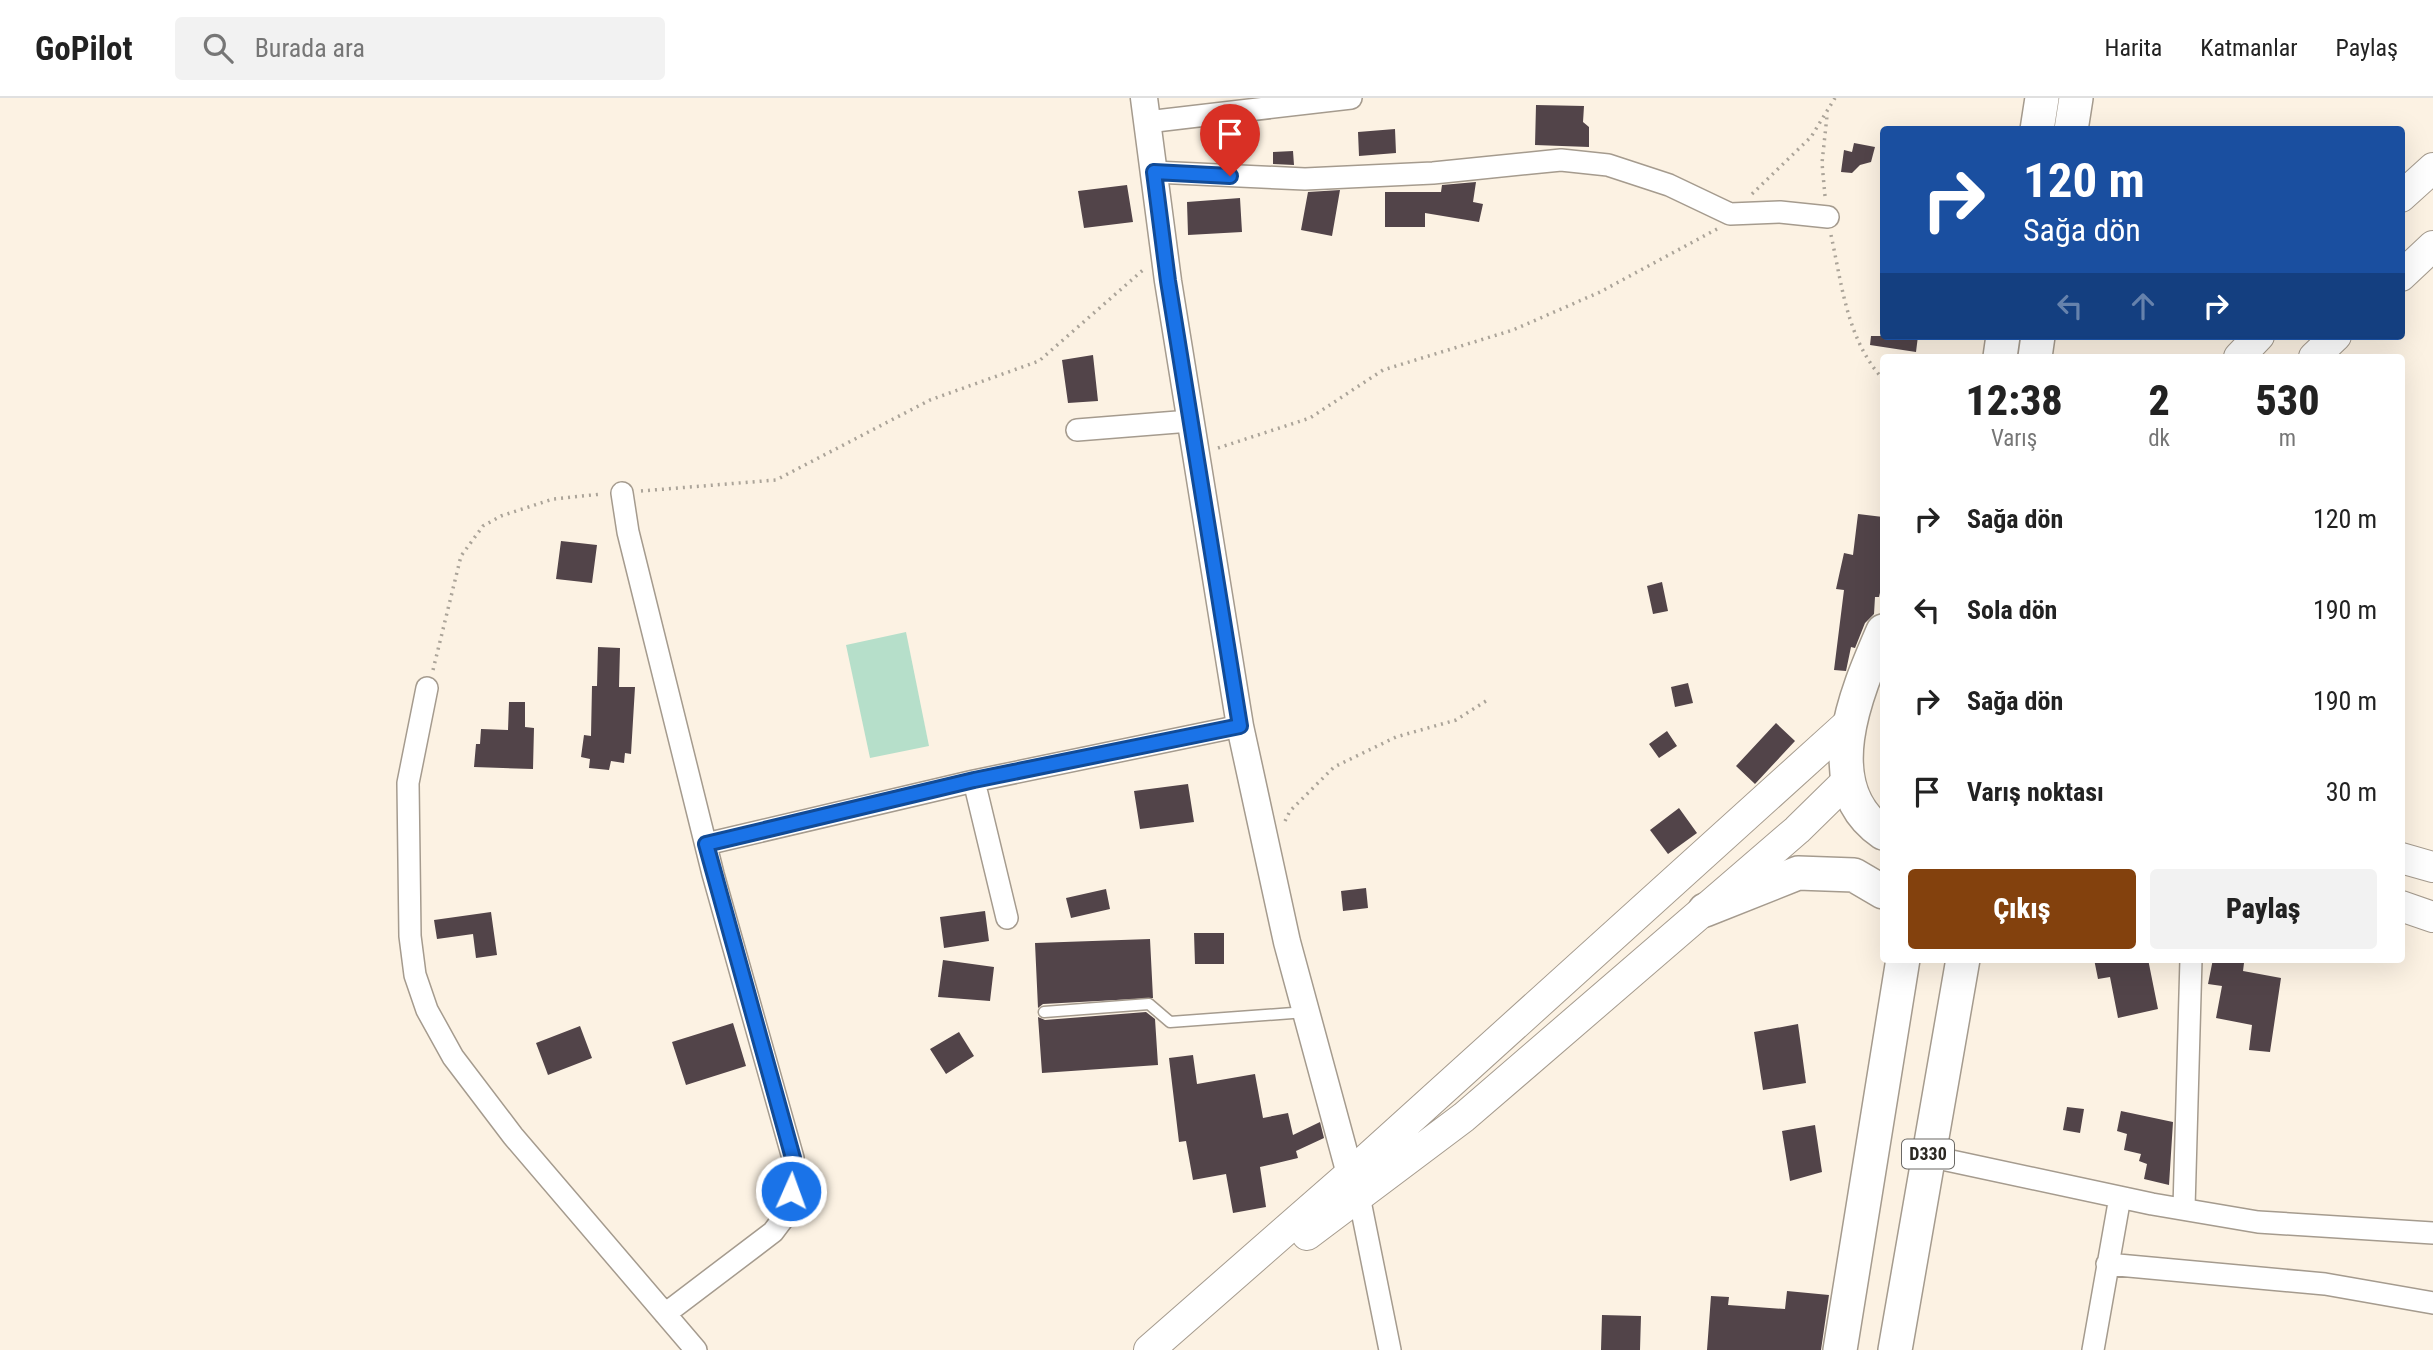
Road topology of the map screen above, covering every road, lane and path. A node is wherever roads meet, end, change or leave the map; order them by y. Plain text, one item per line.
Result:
1 (1351, 98) edge
2 (1835, 98) edge
3 (2042, 98) edge
4 (2076, 98) edge
5 (1327, 99) edge
6 (1146, 110) edge
7 (1827, 114) junction
8 (2038, 126) edge
9 (2072, 126) edge
10 (2433, 168) edge
11 (1154, 172) junction
12 (2405, 193) edge
13 (1730, 214) junction
14 (1828, 217) junction
15 (2433, 246) edge
16 (1164, 251) junction
17 (2405, 272) edge
18 (2255, 340) edge
19 (2332, 340) edge
20 (2242, 354) edge
21 (2317, 354) edge
22 (1880, 376) edge
23 (1191, 421) junction
24 (1077, 430) dead end
25 (1196, 455) junction
26 (622, 493) junction
27 (1880, 638) edge
28 (427, 688) joint
29 (1486, 701) dead end
30 (1850, 722) junction
31 (1240, 726) junction
32 (1849, 779) junction
33 (974, 780) junction
34 (1880, 831) edge
35 (706, 844) junction
36 (1268, 854) junction
37 (2405, 859) edge
38 (2433, 867) edge
39 (1880, 890) edge
40 (2405, 907) edge
41 (1705, 910) junction
42 (2433, 917) edge
43 (1007, 918) dead end
44 (1902, 963) edge
45 (1963, 963) edge
46 (2191, 963) edge
47 (1044, 1012) dead end
48 (1307, 1012) junction
49 (1928, 1156) junction
50 (1354, 1185) junction
51 (2120, 1197) junction
52 (2184, 1208) junction
53 (2433, 1233) edge
54 (2107, 1264) junction
55 (2433, 1303) edge
56 (665, 1314) junction
57 (696, 1350) edge
58 (1151, 1350) edge
59 (1390, 1350) edge
60 (1840, 1350) edge
61 (1895, 1350) edge
62 (2093, 1350) edge

1 - 5 street
2 - 7 path
3 - 8 main road
4 - 9 main road
5 - 6 street
6 - 11 street
7 - 13 path
7 - 14 path
10 - 12 main road
11 - 13 street
11 - 16 street
13 - 14 street
13 - 25 path
14 - 22 path
15 - 17 main road
16 - 23 street
16 - 26 path
18 - 20 main road
19 - 21 main road
23 - 24 street
23 - 25 street
25 - 31 street
26 - 28 path
26 - 35 street
27 - 30 main road
28 - 56 street
29 - 36 path
30 - 32 main road
30 - 50 main road
31 - 33 street
31 - 36 street
32 - 34 main road
32 - 41 main road
33 - 35 street
33 - 43 street
35 - 56 street
36 - 48 street
37 - 38 main road
39 - 41 main road
40 - 42 main road
41 - 50 main road
44 - 60 main road, D330
45 - 49 main road, D330
46 - 52 street
47 - 48 lane
48 - 50 street
49 - 51 street
49 - 61 main road, D330
50 - 58 main road
50 - 59 street
51 - 52 street
51 - 54 street
52 - 53 street
54 - 55 street
54 - 62 street
56 - 57 street

